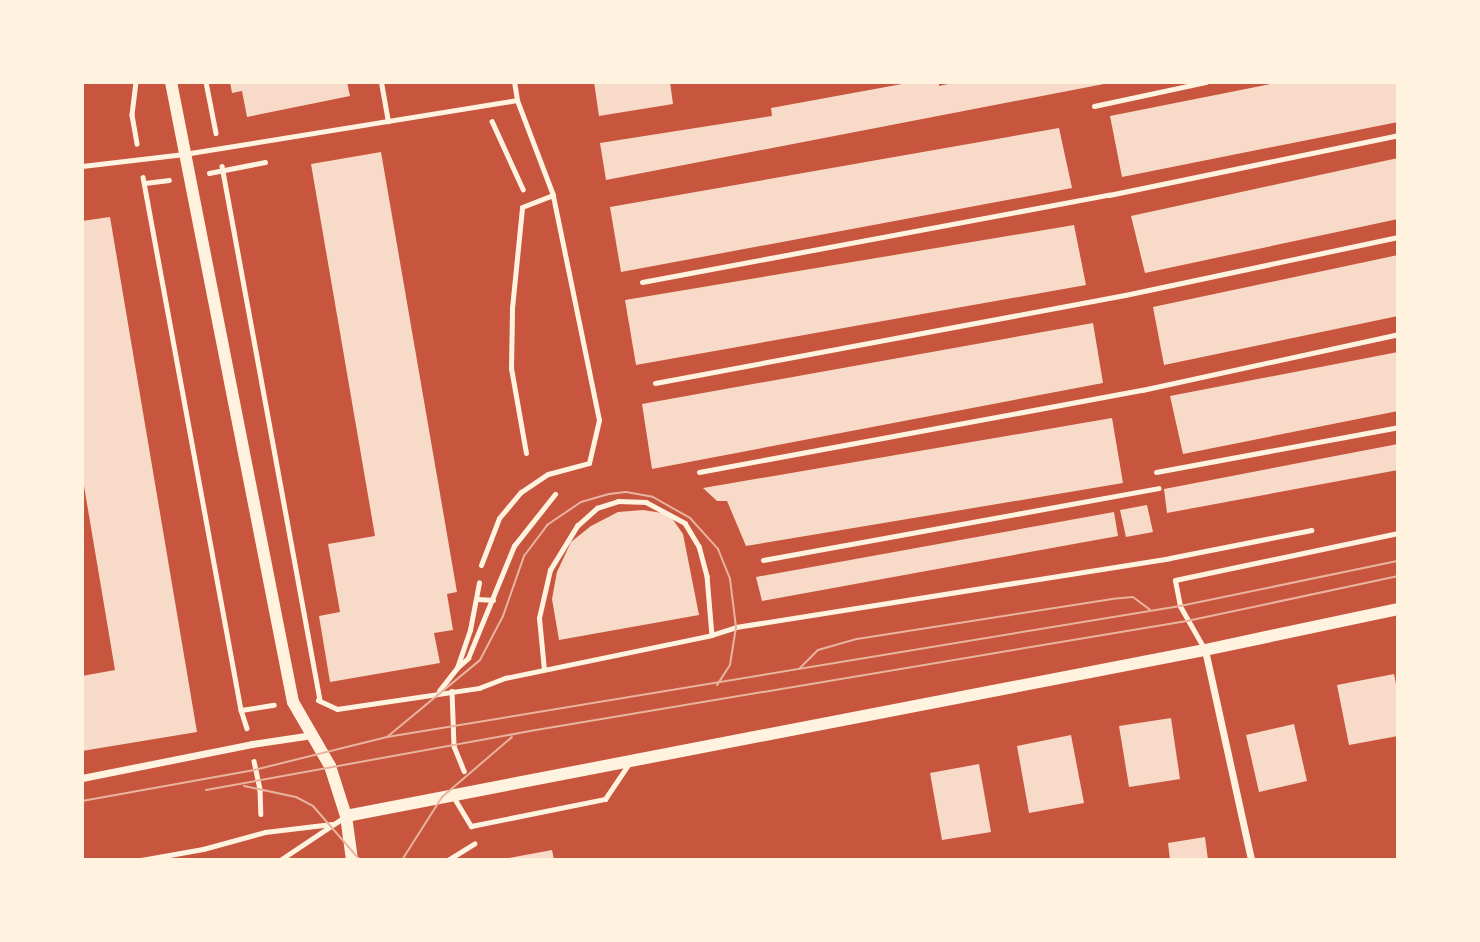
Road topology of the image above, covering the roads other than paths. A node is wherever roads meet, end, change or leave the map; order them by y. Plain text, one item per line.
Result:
1 (171, 82) edge
2 (381, 82) edge
3 (514, 82) edge
4 (1206, 82) edge
5 (517, 100) junction
6 (1094, 106) dead end
7 (388, 121) junction
8 (1398, 135) edge
9 (184, 154) junction
10 (82, 166) edge
11 (553, 195) junction
12 (1398, 237) edge
13 (642, 282) dead end
14 (1398, 334) edge
15 (655, 383) dead end
16 (1398, 427) edge
17 (526, 453) dead end
18 (699, 472) dead end
19 (1156, 472) dead end
20 (1158, 488) dead end
21 (1398, 533) edge
22 (763, 560) dead end
23 (481, 565) dead end
24 (1398, 609) edge
25 (1205, 650) junction
26 (312, 735) junction
27 (631, 761) junction
28 (82, 778) edge
29 (452, 795) junction
30 (346, 816) junction
31 (332, 824) junction
32 (141, 860) edge
33 (280, 860) edge
34 (352, 860) edge
35 (1251, 860) edge

1 - 9 street
2 - 7 lane
3 - 5 lane
4 - 6 lane
5 - 7 lane
5 - 11 lane
7 - 9 lane
8 - 13 lane
9 - 10 lane
9 - 26 street
11 - 17 lane
11 - 23 lane
12 - 15 lane
14 - 18 lane
16 - 19 lane
20 - 22 lane
21 - 25 lane
24 - 25 street
25 - 27 street
25 - 35 street
26 - 28 street
26 - 30 street
27 - 29 street
27 - 29 lane
29 - 30 street
30 - 31 lane
30 - 34 street
31 - 32 lane
31 - 33 lane

